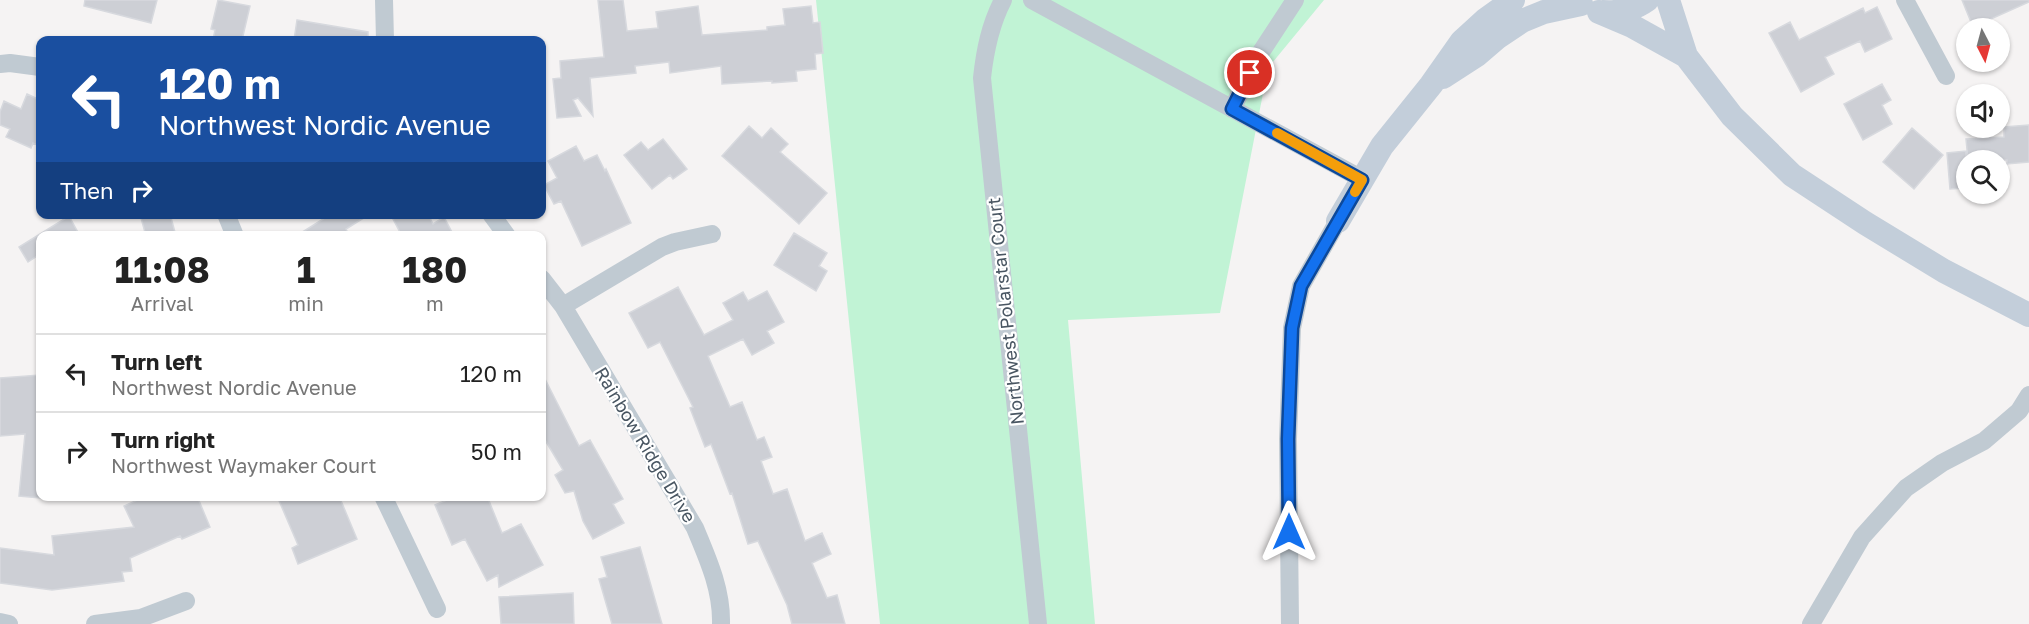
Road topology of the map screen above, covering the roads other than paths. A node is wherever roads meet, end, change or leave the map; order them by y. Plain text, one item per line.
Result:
1 (384, 0) edge
2 (1003, 0) edge
3 (1032, 0) edge
4 (1295, 0) edge
5 (1513, 0) edge
6 (1647, 0) edge
7 (1668, 0) edge
8 (1905, 0) edge
9 (1585, 5) edge
10 (385, 36) edge
11 (1686, 56) junction
12 (0, 64) edge
13 (36, 66) edge
14 (1946, 76) dead end
15 (1431, 85) junction
16 (1232, 109) junction
17 (1362, 180) junction
18 (1338, 221) joint
19 (712, 234) dead end
20 (546, 284) edge
21 (563, 306) junction
22 (2029, 315) edge
23 (2029, 395) edge
24 (385, 501) edge
25 (186, 601) dead end
26 (437, 609) dead end
27 (0, 621) edge
28 (9, 624) edge
29 (95, 624) edge
30 (721, 624) edge
31 (1038, 624) edge
32 (1290, 624) edge
33 (1811, 624) edge

1 - 10 street
2 - 31 street, Northwest Polarstar Court
3 - 16 street
4 - 16 street
5 - 15 street
6 - 9 street
7 - 11 street
8 - 14 street
9 - 11 street
9 - 15 street
11 - 22 street
12 - 13 street
15 - 17 street
16 - 17 street
17 - 18 street
18 - 32 street
19 - 21 street
20 - 21 street, Rainbow Ridge Drive
21 - 30 street, Rainbow Ridge Drive
23 - 33 street
24 - 26 street
25 - 29 street
27 - 28 street

